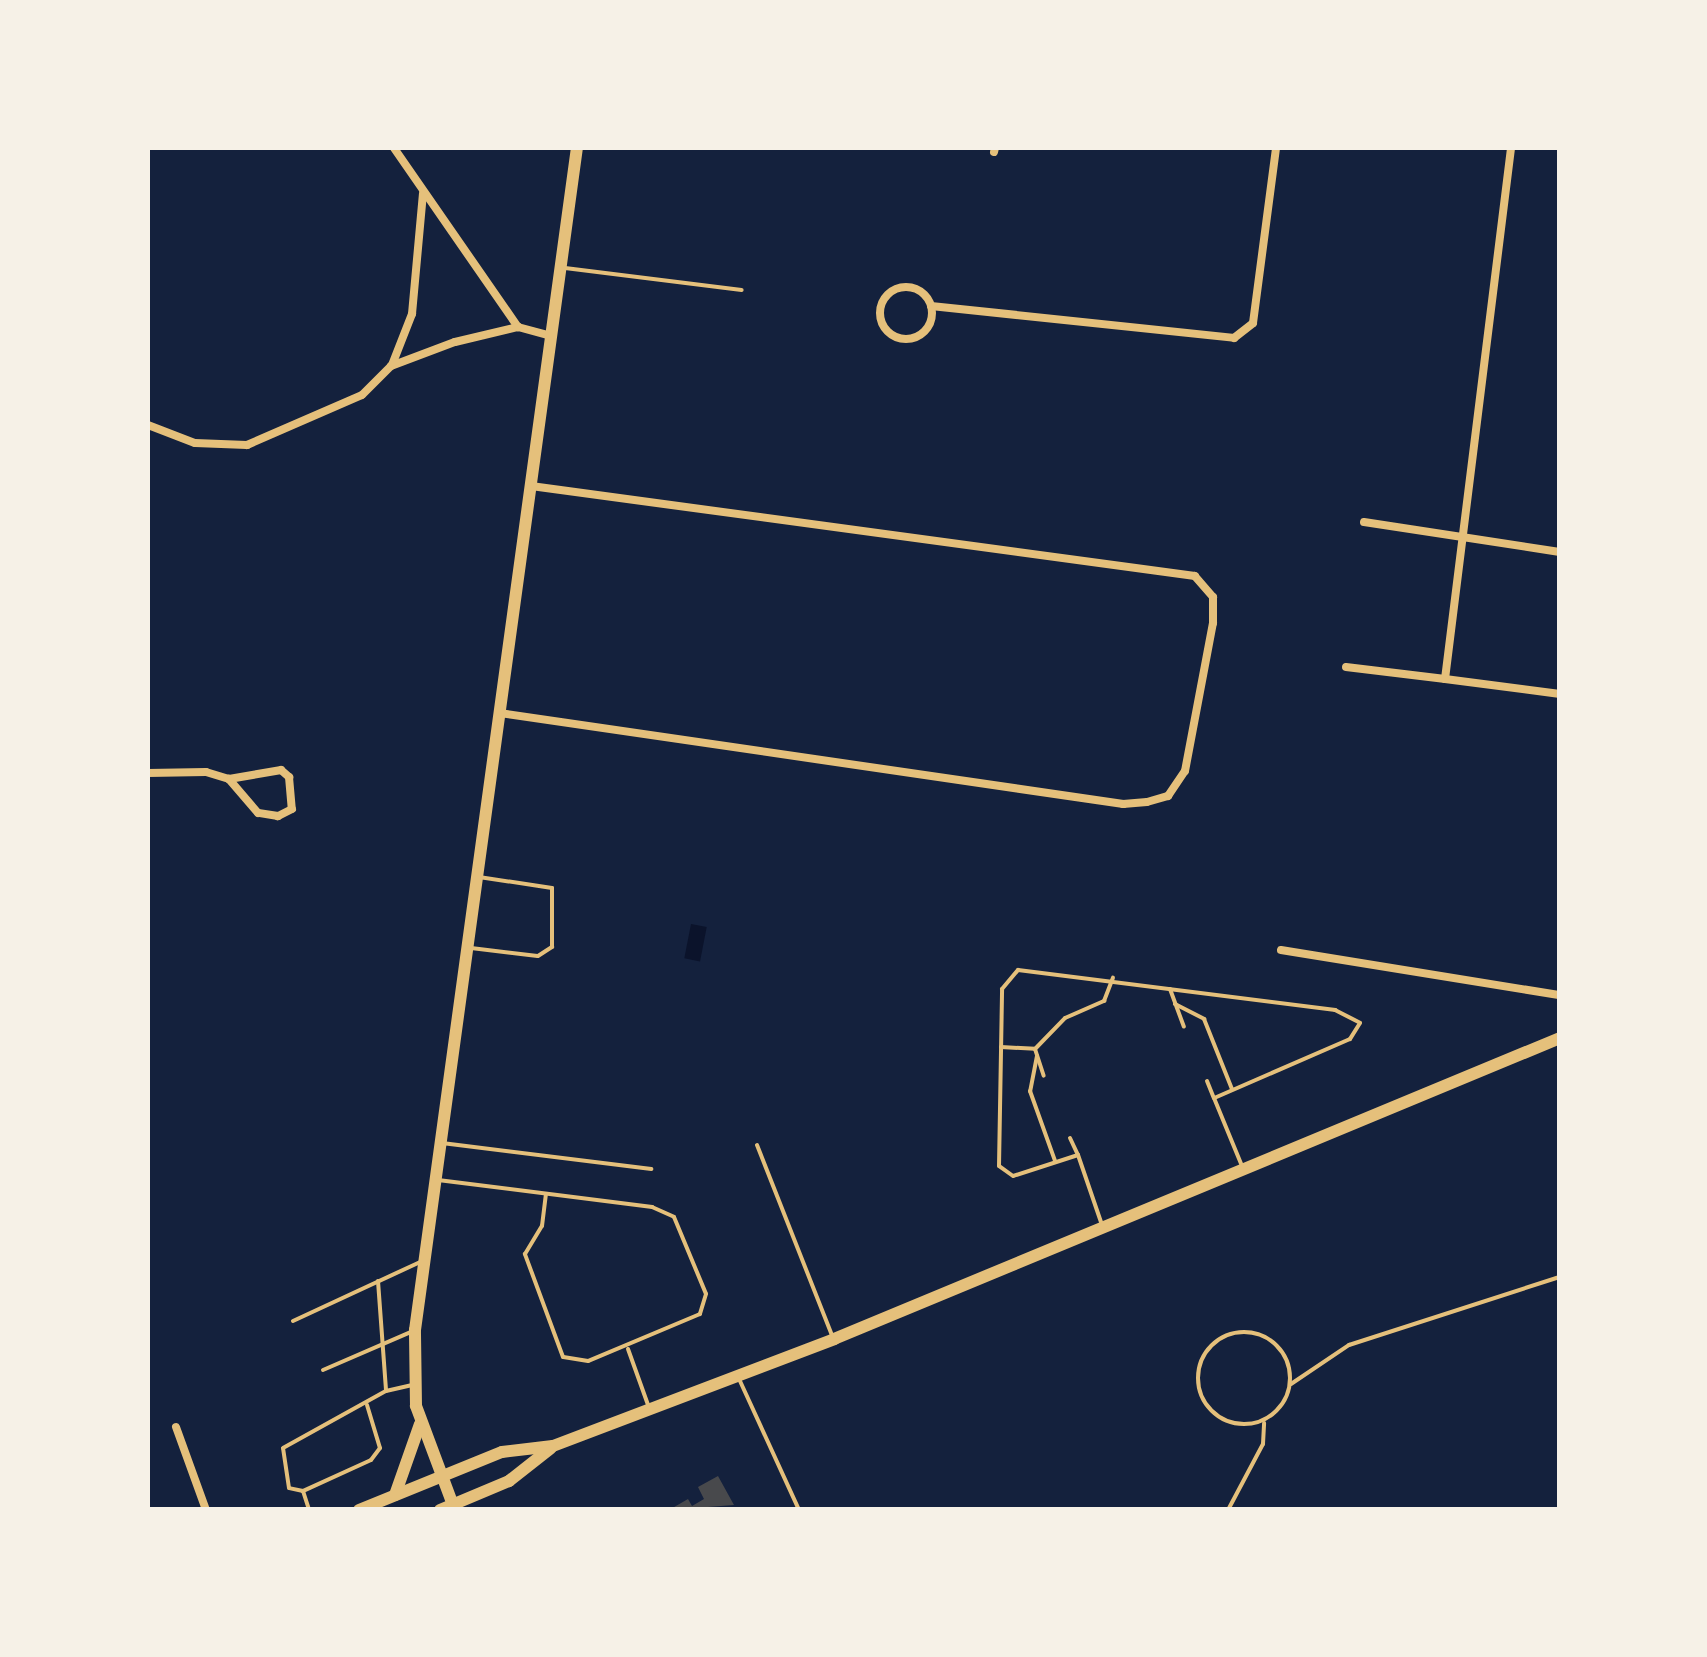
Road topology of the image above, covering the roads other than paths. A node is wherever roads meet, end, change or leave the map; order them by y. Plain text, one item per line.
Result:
1 (394, 148) edge
2 (576, 148) edge
3 (1276, 148) edge
4 (1511, 148) edge
5 (423, 194) junction
6 (560, 267) junction
7 (742, 290) dead end
8 (931, 306) junction
9 (518, 327) junction
10 (552, 336) junction
11 (391, 366) junction
12 (148, 425) edge
13 (531, 486) junction
14 (1364, 522) dead end
15 (1464, 539) junction
16 (1560, 552) edge
17 (1346, 667) dead end
18 (1445, 680) junction
19 (1560, 694) edge
20 (500, 713) junction
21 (148, 773) edge
22 (229, 779) junction
23 (478, 877) junction
24 (469, 948) junction
25 (1281, 950) dead end
26 (1113, 978) junction
27 (1169, 987) junction
28 (1560, 995) edge
29 (1175, 1004) junction
30 (1184, 1027) dead end
31 (1560, 1038) edge
32 (1000, 1047) junction
33 (1035, 1049) junction
34 (1037, 1056) junction
35 (1044, 1076) dead end
36 (1207, 1082) dead end
37 (1232, 1089) junction
38 (1214, 1098) junction
39 (1070, 1138) dead end
40 (442, 1143) junction
41 (757, 1145) dead end
42 (1078, 1155) junction
43 (1056, 1163) junction
44 (652, 1169) dead end
45 (1244, 1170) junction
46 (438, 1180) junction
47 (546, 1194) junction
48 (1103, 1228) junction
49 (426, 1258) junction
50 (1560, 1277) edge
51 (378, 1281) junction
52 (293, 1321) dead end
53 (415, 1330) junction
54 (834, 1339) junction
55 (384, 1343) junction
56 (628, 1348) junction
57 (323, 1370) dead end
58 (738, 1376) junction
59 (1290, 1384) junction
60 (413, 1385) junction
61 (386, 1391) junction
62 (367, 1405) junction
63 (650, 1410) junction
64 (1264, 1420) junction
65 (420, 1422) junction
66 (176, 1427) dead end
67 (553, 1446) junction
68 (441, 1476) junction
69 (303, 1491) junction
70 (395, 1495) junction
71 (447, 1507) edge
72 (206, 1510) edge
73 (309, 1510) edge
74 (360, 1510) edge
75 (799, 1510) edge
76 (1228, 1510) edge

1 - 5 street
2 - 6 main road
3 - 8 street
4 - 15 street
5 - 9 street
5 - 11 street
6 - 7 lane
6 - 10 main road
8 - 8 street
9 - 10 street
9 - 11 street
10 - 13 main road
11 - 12 street
13 - 20 main road
13 - 20 street
14 - 15 street
15 - 16 street
15 - 18 street
17 - 18 street
18 - 19 street
20 - 23 main road
21 - 22 street
22 - 22 street
23 - 24 main road
23 - 24 lane
24 - 40 main road
25 - 28 street
26 - 27 lane
26 - 32 lane
26 - 33 lane
27 - 29 lane
27 - 37 lane
29 - 30 lane
29 - 37 lane
31 - 45 main road
32 - 33 lane
32 - 43 lane
33 - 34 lane
34 - 35 lane
34 - 43 lane
36 - 38 lane
37 - 38 lane
38 - 45 lane
39 - 42 lane
40 - 44 lane
40 - 46 main road
41 - 54 lane
42 - 43 lane
42 - 48 lane
45 - 48 main road
46 - 47 lane
46 - 49 main road
47 - 56 lane
47 - 56 lane
48 - 54 main road
49 - 51 lane
49 - 53 main road
50 - 59 lane
51 - 52 lane
51 - 55 lane
53 - 55 lane
53 - 60 main road
54 - 58 main road
55 - 57 lane
55 - 61 lane
56 - 63 lane
58 - 63 main road
58 - 75 lane
59 - 64 lane
59 - 64 lane
60 - 61 lane
60 - 65 main road
61 - 62 lane
62 - 69 lane
62 - 69 lane
63 - 67 main road
64 - 76 lane
65 - 68 main road
65 - 70 main road
66 - 72 street
67 - 68 main road
67 - 71 main road
68 - 70 main road
68 - 71 main road
69 - 73 lane
70 - 74 main road

